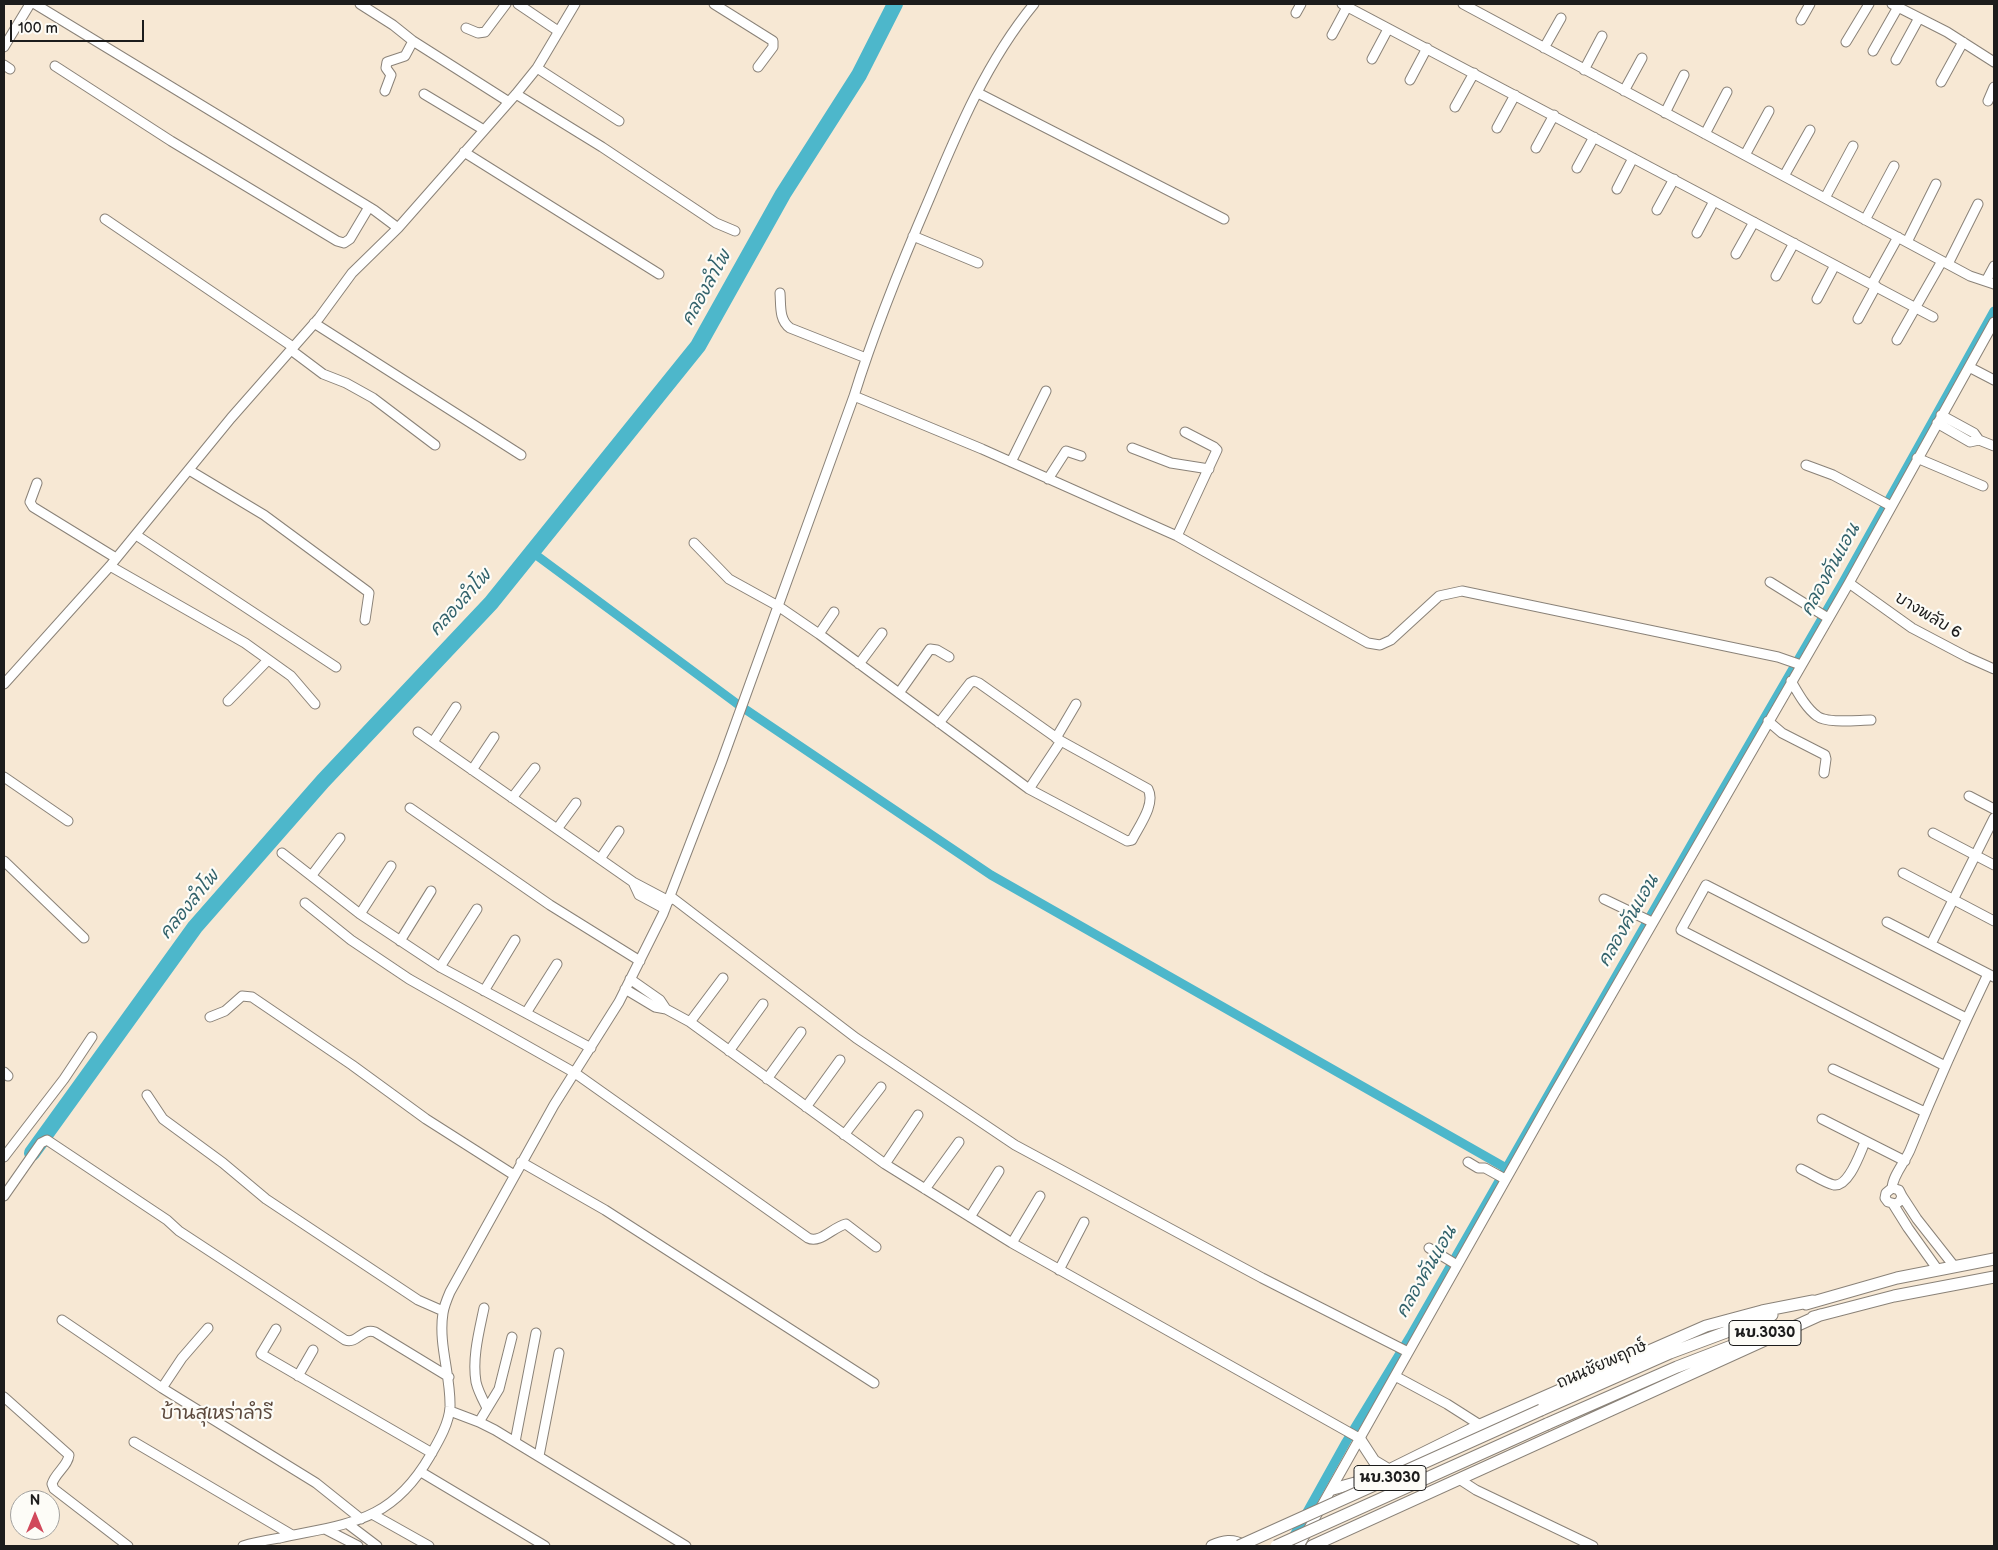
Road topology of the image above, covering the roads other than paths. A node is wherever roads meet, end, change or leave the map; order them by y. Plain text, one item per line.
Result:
1 (30, 4) edge
2 (35, 4) edge
3 (360, 4) edge
4 (506, 4) edge
5 (518, 4) edge
6 (575, 4) edge
7 (714, 4) edge
8 (1034, 4) edge
9 (1301, 4) edge
10 (1463, 4) edge
11 (1810, 4) edge
12 (1869, 4) edge
13 (1345, 5) edge
14 (1895, 5) edge
15 (1296, 13) dead end
16 (1561, 18) dead end
17 (1919, 18) junction
18 (1801, 20) dead end
19 (466, 28) dead end
20 (1388, 29) junction
21 (558, 31) junction
22 (1332, 35) dead end
23 (1602, 36) dead end
24 (413, 41) junction
25 (1846, 42) dead end
26 (1963, 42) junction
27 (4, 47) edge
28 (1427, 48) junction
29 (1544, 48) junction
30 (1873, 51) dead end
31 (1642, 58) dead end
32 (1372, 59) dead end
33 (1896, 60) dead end
34 (1994, 62) edge
35 (55, 66) dead end
36 (758, 66) dead end
37 (537, 68) junction
38 (1584, 70) junction
39 (1474, 73) junction
40 (1684, 75) dead end
41 (1410, 80) dead end
42 (1942, 82) dead end
43 (1994, 87) edge
44 (385, 91) dead end
45 (1624, 91) junction
46 (1727, 92) dead end
47 (978, 93) junction
48 (424, 94) dead end
49 (516, 94) junction
50 (1515, 94) junction
51 (1988, 101) dead end
52 (509, 102) junction
53 (1455, 107) dead end
54 (1769, 111) dead end
55 (1665, 113) junction
56 (1554, 115) junction
57 (619, 122) dead end
58 (1497, 128) dead end
59 (484, 130) junction
60 (1810, 130) dead end
61 (1705, 134) junction
62 (1594, 137) junction
63 (1853, 146) dead end
64 (1536, 148) dead end
65 (464, 152) junction
66 (1744, 155) junction
67 (1634, 158) junction
68 (1894, 166) dead end
69 (1577, 168) dead end
70 (1784, 176) junction
71 (1674, 179) junction
72 (1936, 184) dead end
73 (1617, 188) dead end
74 (1825, 198) junction
75 (1714, 200) junction
76 (1978, 204) dead end
77 (369, 207) junction
78 (1657, 210) dead end
79 (106, 219) dead end
80 (1224, 219) dead end
81 (1865, 220) junction
82 (1754, 222) junction
83 (398, 228) junction
84 (735, 232) dead end
85 (1697, 233) dead end
86 (913, 236) junction
87 (1898, 237) junction
88 (1907, 242) junction
89 (1794, 243) junction
90 (1736, 254) dead end
91 (1945, 262) junction
92 (978, 263) dead end
93 (1835, 265) junction
94 (1994, 266) edge
95 (659, 274) dead end
96 (1776, 276) dead end
97 (1991, 283) edge
98 (1874, 285) junction
99 (780, 293) dead end
100 (1817, 299) dead end
101 (1915, 307) junction
102 (1933, 317) dead end
103 (1858, 319) dead end
104 (1994, 322) edge
105 (314, 323) junction
106 (1897, 340) dead end
107 (292, 348) junction
108 (866, 358) junction
109 (1968, 367) junction
110 (1994, 380) edge
111 (1046, 391) dead end
112 (854, 396) junction
113 (1939, 419) junction
114 (1185, 432) dead end
115 (435, 445) dead end
116 (1994, 446) edge
117 (1132, 448) dead end
118 (521, 455) dead end
119 (1081, 456) dead end
120 (1918, 458) junction
121 (1011, 462) junction
122 (1806, 465) dead end
123 (1209, 469) junction
124 (189, 470) junction
125 (1048, 479) junction
126 (37, 483) dead end
127 (1983, 486) dead end
128 (1890, 506) junction
129 (136, 534) junction
130 (1177, 536) junction
131 (694, 542) dead end
132 (116, 558) junction
133 (110, 566) junction
134 (1770, 582) dead end
135 (1849, 583) junction
136 (778, 606) junction
137 (834, 612) dead end
138 (1826, 617) junction
139 (365, 620) dead end
140 (882, 633) dead end
141 (819, 634) junction
142 (950, 657) dead end
143 (268, 660) junction
144 (859, 664) junction
145 (1800, 664) junction
146 (336, 667) dead end
147 (1994, 669) edge
148 (1791, 681) junction
149 (4, 684) edge
150 (899, 693) junction
151 (228, 701) dead end
152 (315, 704) dead end
153 (1076, 704) dead end
154 (456, 708) dead end
155 (1872, 720) dead end
156 (1768, 721) junction
157 (939, 723) junction
158 (418, 732) dead end
159 (494, 737) dead end
160 (1059, 740) junction
161 (432, 742) junction
162 (535, 768) dead end
163 (472, 770) junction
164 (1824, 773) dead end
165 (4, 777) edge
166 (1029, 790) junction
167 (1969, 796) dead end
168 (512, 798) junction
169 (576, 803) dead end
170 (410, 808) dead end
171 (1994, 810) edge
172 (1994, 818) edge
173 (68, 821) dead end
174 (557, 829) junction
175 (619, 831) dead end
176 (1933, 833) dead end
177 (340, 838) dead end
178 (282, 853) dead end
179 (1976, 855) junction
180 (600, 859) junction
181 (4, 862) edge
182 (1994, 865) edge
183 (391, 866) dead end
184 (1903, 872) dead end
185 (312, 876) junction
186 (430, 891) dead end
187 (1604, 899) dead end
188 (1954, 900) junction
189 (668, 902) junction
190 (306, 903) dead end
191 (477, 909) dead end
192 (360, 914) junction
193 (1651, 921) junction
194 (1994, 921) edge
195 (1887, 922) dead end
196 (84, 938) dead end
197 (515, 940) dead end
198 (400, 941) junction
199 (1931, 944) junction
200 (640, 961) junction
201 (557, 964) dead end
202 (440, 967) junction
203 (1991, 975) edge
204 (723, 978) dead end
205 (630, 979) junction
206 (625, 989) junction
207 (484, 991) junction
208 (762, 1004) dead end
209 (666, 1009) junction
210 (526, 1013) junction
211 (210, 1018) dead end
212 (1966, 1018) junction
213 (690, 1022) junction
214 (801, 1032) dead end
215 (92, 1037) dead end
216 (591, 1048) junction
217 (729, 1051) junction
218 (840, 1060) dead end
219 (1945, 1066) junction
220 (1833, 1069) dead end
221 (575, 1073) junction
222 (767, 1079) junction
223 (881, 1087) dead end
224 (147, 1095) dead end
225 (806, 1107) junction
226 (1925, 1112) junction
227 (918, 1116) dead end
228 (1822, 1119) dead end
229 (844, 1135) junction
230 (959, 1142) dead end
231 (1865, 1142) junction
232 (4, 1157) edge
233 (1905, 1161) junction
234 (522, 1162) junction
235 (1468, 1162) dead end
236 (885, 1164) junction
237 (1801, 1169) dead end
238 (999, 1171) dead end
239 (514, 1175) junction
240 (1503, 1178) junction
241 (1892, 1188) junction
242 (925, 1189) junction
243 (4, 1196) edge
244 (1040, 1196) dead end
245 (1902, 1196) junction
246 (1893, 1204) junction
247 (970, 1217) junction
248 (1084, 1222) dead end
249 (1012, 1243) junction
250 (876, 1247) dead end
251 (1433, 1250) dead end
252 (1994, 1260) edge
253 (1455, 1264) junction
254 (1954, 1266) junction
255 (1059, 1270) junction
256 (1938, 1270) junction
257 (1994, 1277) edge
258 (1813, 1301) junction
259 (484, 1308) dead end
260 (443, 1311) junction
261 (1820, 1315) junction
262 (62, 1320) dead end
263 (208, 1328) dead end
264 (276, 1329) dead end
265 (536, 1333) dead end
266 (512, 1337) dead end
267 (313, 1350) dead end
268 (1408, 1352) junction
269 (559, 1353) dead end
270 (298, 1376) junction
271 (1395, 1376) junction
272 (449, 1377) junction
273 (874, 1383) dead end
274 (162, 1388) junction
275 (4, 1397) edge
276 (487, 1408) junction
277 (450, 1411) junction
278 (479, 1422) junction
279 (1480, 1425) junction
280 (1356, 1436) junction
281 (134, 1442) dead end
282 (515, 1442) junction
283 (432, 1453) junction
284 (538, 1456) junction
285 (1389, 1470) junction
286 (420, 1472) junction
287 (1459, 1479) junction
288 (1366, 1480) junction
289 (1333, 1488) junction
290 (1390, 1511) junction
291 (372, 1514) junction
292 (361, 1519) junction
293 (348, 1524) junction
294 (325, 1528) junction
295 (292, 1535) junction
296 (128, 1546) edge
297 (243, 1546) edge
298 (358, 1546) edge
299 (377, 1546) edge
300 (429, 1546) edge
301 (546, 1546) edge
302 (686, 1546) edge
303 (1212, 1546) edge
304 (1239, 1546) edge
305 (1244, 1546) edge
306 (1276, 1546) edge
307 (1298, 1546) edge
308 (1312, 1546) edge
309 (1594, 1546) edge

1 - 27 street
2 - 77 street
3 - 24 street
4 - 19 street
5 - 21 street
6 - 21 street
7 - 36 street
8 - 47 street
9 - 15 street
10 - 29 street
11 - 18 street
12 - 25 street
13 - 20 street
13 - 22 street
14 - 17 street
14 - 30 street
16 - 29 street
17 - 26 street
17 - 33 street
20 - 28 street
20 - 32 street
21 - 37 street
23 - 38 street
24 - 44 street
24 - 52 street
26 - 34 street
26 - 42 street
28 - 39 street
28 - 41 street
29 - 38 street
31 - 45 street
35 - 77 street
37 - 49 street
37 - 57 street
38 - 45 street
39 - 50 street
39 - 53 street
40 - 55 street
43 - 51 street
45 - 55 street
46 - 61 street
47 - 80 street
47 - 86 street
48 - 59 street
49 - 52 street
49 - 84 street
50 - 56 street
50 - 58 street
52 - 59 street
54 - 66 street
55 - 61 street
56 - 62 street
56 - 64 street
59 - 65 street
60 - 70 street
61 - 66 street
62 - 67 street
62 - 69 street
63 - 74 street
65 - 83 street
65 - 95 street
66 - 70 street
67 - 71 street
67 - 73 street
68 - 81 street
70 - 74 street
71 - 75 street
71 - 78 street
72 - 88 street
74 - 81 street
75 - 82 street
75 - 85 street
76 - 91 street
77 - 83 street
79 - 107 street
81 - 87 street
82 - 89 street
82 - 90 street
83 - 105 street
86 - 92 street
86 - 108 street
87 - 88 street
87 - 98 street
88 - 91 street
89 - 93 street
89 - 96 street
91 - 97 street
91 - 101 street
93 - 98 street
93 - 100 street
94 - 97 street
98 - 101 street
98 - 103 street
99 - 108 street
101 - 102 street
101 - 106 street
104 - 109 street
105 - 107 street
105 - 118 street
107 - 115 street
107 - 124 street
108 - 112 street
109 - 110 street
109 - 113 street
111 - 121 street
112 - 121 street
112 - 136 street
113 - 116 street
113 - 120 street
114 - 123 street
117 - 123 street
119 - 125 street
120 - 127 street
120 - 128 street
121 - 125 street
122 - 128 street
123 - 130 street
124 - 129 street
124 - 139 street
125 - 130 street
126 - 132 street
128 - 135 street
129 - 132 street
129 - 146 street
130 - 145 street
131 - 136 street
132 - 133 street
133 - 143 street
133 - 149 street
134 - 138 street
135 - 138 street
135 - 147 street, บางพลับ 6
136 - 141 street
136 - 189 street
137 - 141 street
138 - 145 street
140 - 144 street
141 - 144 street
142 - 150 street
143 - 151 street
143 - 152 street
144 - 150 street
145 - 148 street
148 - 155 street
148 - 156 street
150 - 157 street
153 - 160 street
154 - 161 street
156 - 164 street
156 - 193 street
157 - 160 street
157 - 166 street
158 - 161 street
159 - 163 street
160 - 166 street
160 - 166 street
161 - 163 street
162 - 168 street
163 - 168 street
165 - 173 street
167 - 171 street
168 - 174 street
169 - 174 street
170 - 200 street
172 - 179 street
174 - 180 street
175 - 180 street
176 - 179 street
177 - 185 street
178 - 185 street
179 - 182 street
179 - 188 street
180 - 189 street
181 - 196 street
183 - 192 street
184 - 188 street
185 - 192 street
186 - 198 street
187 - 193 street
188 - 194 street
188 - 199 street
189 - 200 street
189 - 268 street
190 - 221 street
191 - 202 street
192 - 198 street
193 - 240 street
195 - 199 street
197 - 207 street
198 - 202 street
199 - 203 street
200 - 205 street
201 - 210 street
202 - 207 street
203 - 212 street
204 - 213 street
205 - 206 street
205 - 209 street
206 - 209 street
206 - 216 street
207 - 210 street
208 - 217 street
209 - 213 street
210 - 216 street
211 - 239 street
212 - 219 street
212 - 219 street
213 - 217 street
214 - 222 street
215 - 232 street
216 - 221 street
217 - 222 street
218 - 225 street
219 - 226 street
220 - 226 street
221 - 234 street
221 - 250 street
222 - 225 street
223 - 229 street
224 - 260 street
225 - 229 street
226 - 233 street
227 - 236 street
228 - 231 street
229 - 236 street
230 - 242 street
231 - 233 street
231 - 237 street
233 - 241 street
234 - 239 street
234 - 273 street
235 - 240 street
236 - 242 street
238 - 247 street
239 - 260 street
240 - 253 street
241 - 245 street
241 - 246 street
242 - 247 street
243 - 272 street
244 - 249 street
245 - 246 street
245 - 254 street
246 - 256 street
247 - 249 street
248 - 255 street
249 - 255 street
251 - 253 street
252 - 254 main road, ถนนชัยพฤกษ์ / นบ.3030
253 - 268 street
254 - 256 main road, ถนนชัยพฤกษ์ / นบ.3030
255 - 280 street
256 - 258 main road, ถนนชัยพฤกษ์ / นบ.3030
257 - 261 main road, ถนนชัยพฤกษ์ / นบ.3030
258 - 279 main road
258 - 304 main road, ถนนชัยพฤกษ์ / นบ.3030, bridge
259 - 276 street
260 - 272 street
261 - 287 main road
261 - 306 main road, ถนนชัยพฤกษ์ / นบ.3030, bridge
262 - 274 street
263 - 274 street
264 - 270 street
265 - 282 street
266 - 276 street
267 - 270 street
268 - 271 street
269 - 284 street
270 - 283 street
271 - 279 street
271 - 280 street
272 - 277 street
274 - 292 street
275 - 296 street
276 - 278 street
277 - 278 street
277 - 283 street
278 - 282 street
279 - 285 main road
280 - 285 main road
280 - 289 street
281 - 295 street
282 - 284 street
283 - 286 street
284 - 302 street
285 - 288 main road
286 - 291 street
286 - 301 street
287 - 290 main road
287 - 309 street
288 - 289 main road
288 - 290 main road
289 - 307 street
290 - 308 main road
291 - 292 street
291 - 300 street
292 - 293 street
293 - 294 street
293 - 299 street
294 - 295 street
294 - 298 street
295 - 297 street
303 - 305 main road

